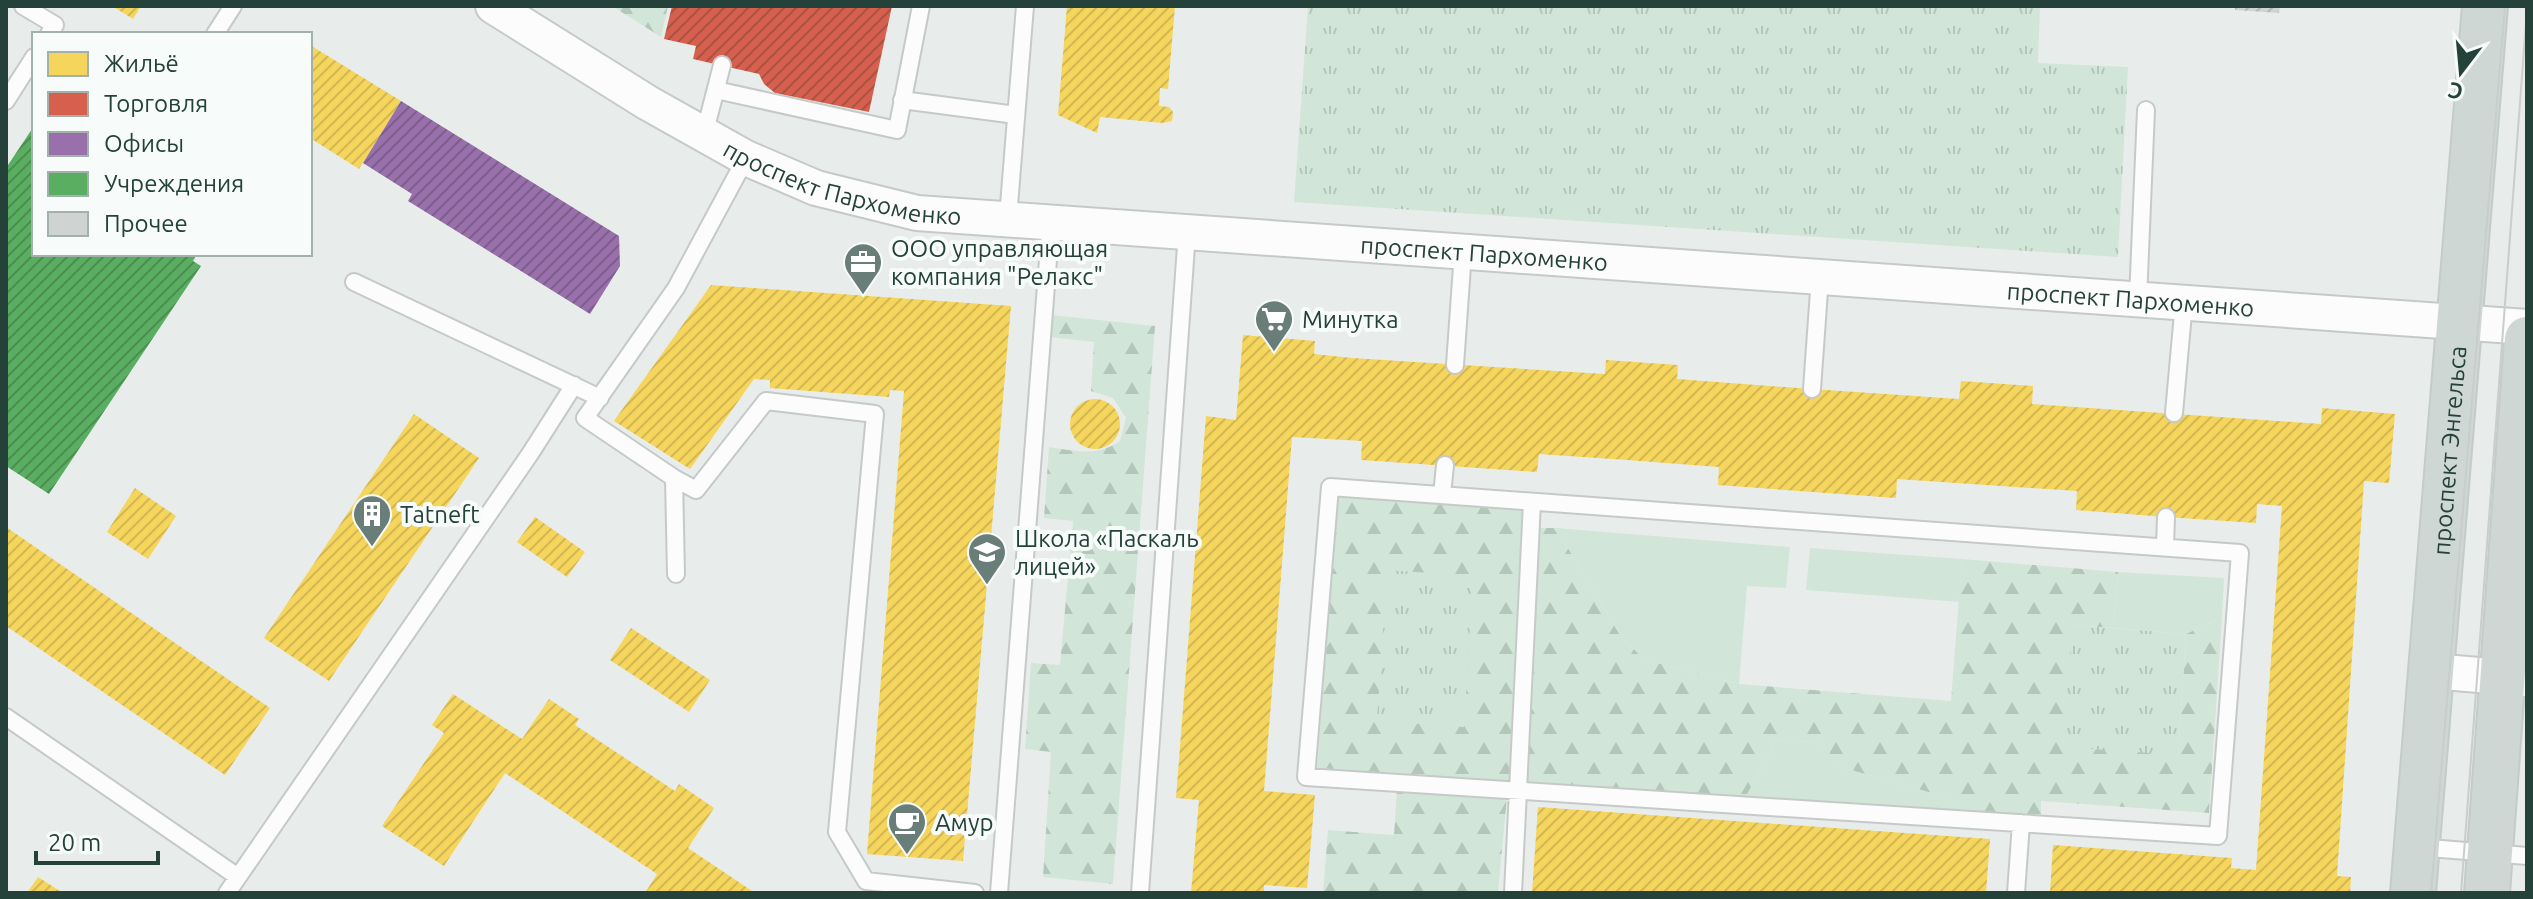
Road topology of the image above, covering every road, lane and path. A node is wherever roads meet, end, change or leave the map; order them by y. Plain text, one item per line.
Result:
1 (23, 6) edge
2 (233, 6) edge
3 (493, 6) edge
4 (921, 6) edge
5 (1025, 6) edge
6 (2485, 6) edge
7 (50, 32) edge
8 (216, 32) edge
9 (32, 60) edge
10 (722, 65) dead end
11 (716, 90) junction
12 (902, 100) junction
13 (6, 101) edge
14 (2146, 110) dead end
15 (1016, 115) junction
16 (704, 135) junction
17 (746, 158) junction
18 (1008, 218) junction
19 (1051, 221) junction
20 (1187, 232) junction
21 (1463, 252) junction
22 (1820, 277) junction
23 (354, 282) dead end
24 (2138, 299) junction
25 (2184, 302) junction
26 (2459, 322) junction
27 (2527, 327) edge
28 (2527, 339) edge
29 (1455, 365) dead end
30 (574, 385) junction
31 (1812, 389) dead end
32 (600, 398) junction
33 (2174, 413) dead end
34 (1445, 465) dead end
35 (674, 478) junction
36 (1442, 495) junction
37 (1532, 502) junction
38 (2166, 517) dead end
39 (2165, 547) junction
40 (676, 574) dead end
41 (2431, 671) junction
42 (2514, 678) edge
43 (6, 717) edge
44 (1518, 791) junction
45 (2021, 823) junction
46 (2417, 847) junction
47 (2501, 867) edge
48 (238, 877) junction
49 (227, 893) edge
50 (975, 893) edge
51 (999, 893) edge
52 (1140, 893) edge
53 (1513, 893) edge
54 (2016, 893) edge
55 (2413, 893) edge

1 - 7 lane
2 - 8 lane
3 - 16 street, проспект Пархоменко
4 - 12 lane
5 - 15 lane
6 - 26 main road, проспект Энгельса
9 - 13 lane
10 - 11 lane
11 - 12 lane
11 - 16 lane
12 - 15 lane
14 - 24 lane
15 - 18 lane
16 - 17 street, проспект Пархоменко
17 - 18 street, проспект Пархоменко
17 - 32 lane
18 - 19 street, проспект Пархоменко
19 - 20 street, проспект Пархоменко
19 - 51 lane
20 - 21 street, проспект Пархоменко
20 - 52 lane
21 - 22 street, проспект Пархоменко
21 - 29 lane
22 - 24 street, проспект Пархоменко
22 - 31 lane
23 - 30 lane
24 - 25 street, проспект Пархоменко
25 - 26 street, проспект Пархоменко
25 - 33 lane
26 - 27 street, проспект Пархоменко
26 - 41 main road, проспект Энгельса
28 - 42 main road
30 - 32 lane
30 - 48 lane
32 - 35 lane
34 - 36 lane
35 - 40 lane
35 - 50 lane
36 - 37 lane
36 - 44 lane
37 - 39 lane
37 - 44 lane
38 - 39 lane
39 - 45 lane
41 - 42 street
41 - 46 main road, проспект Энгельса
42 - 47 main road
43 - 48 lane
44 - 45 lane
44 - 53 lane
45 - 54 lane
46 - 47 lane
46 - 55 main road, проспект Энгельса
48 - 49 lane

